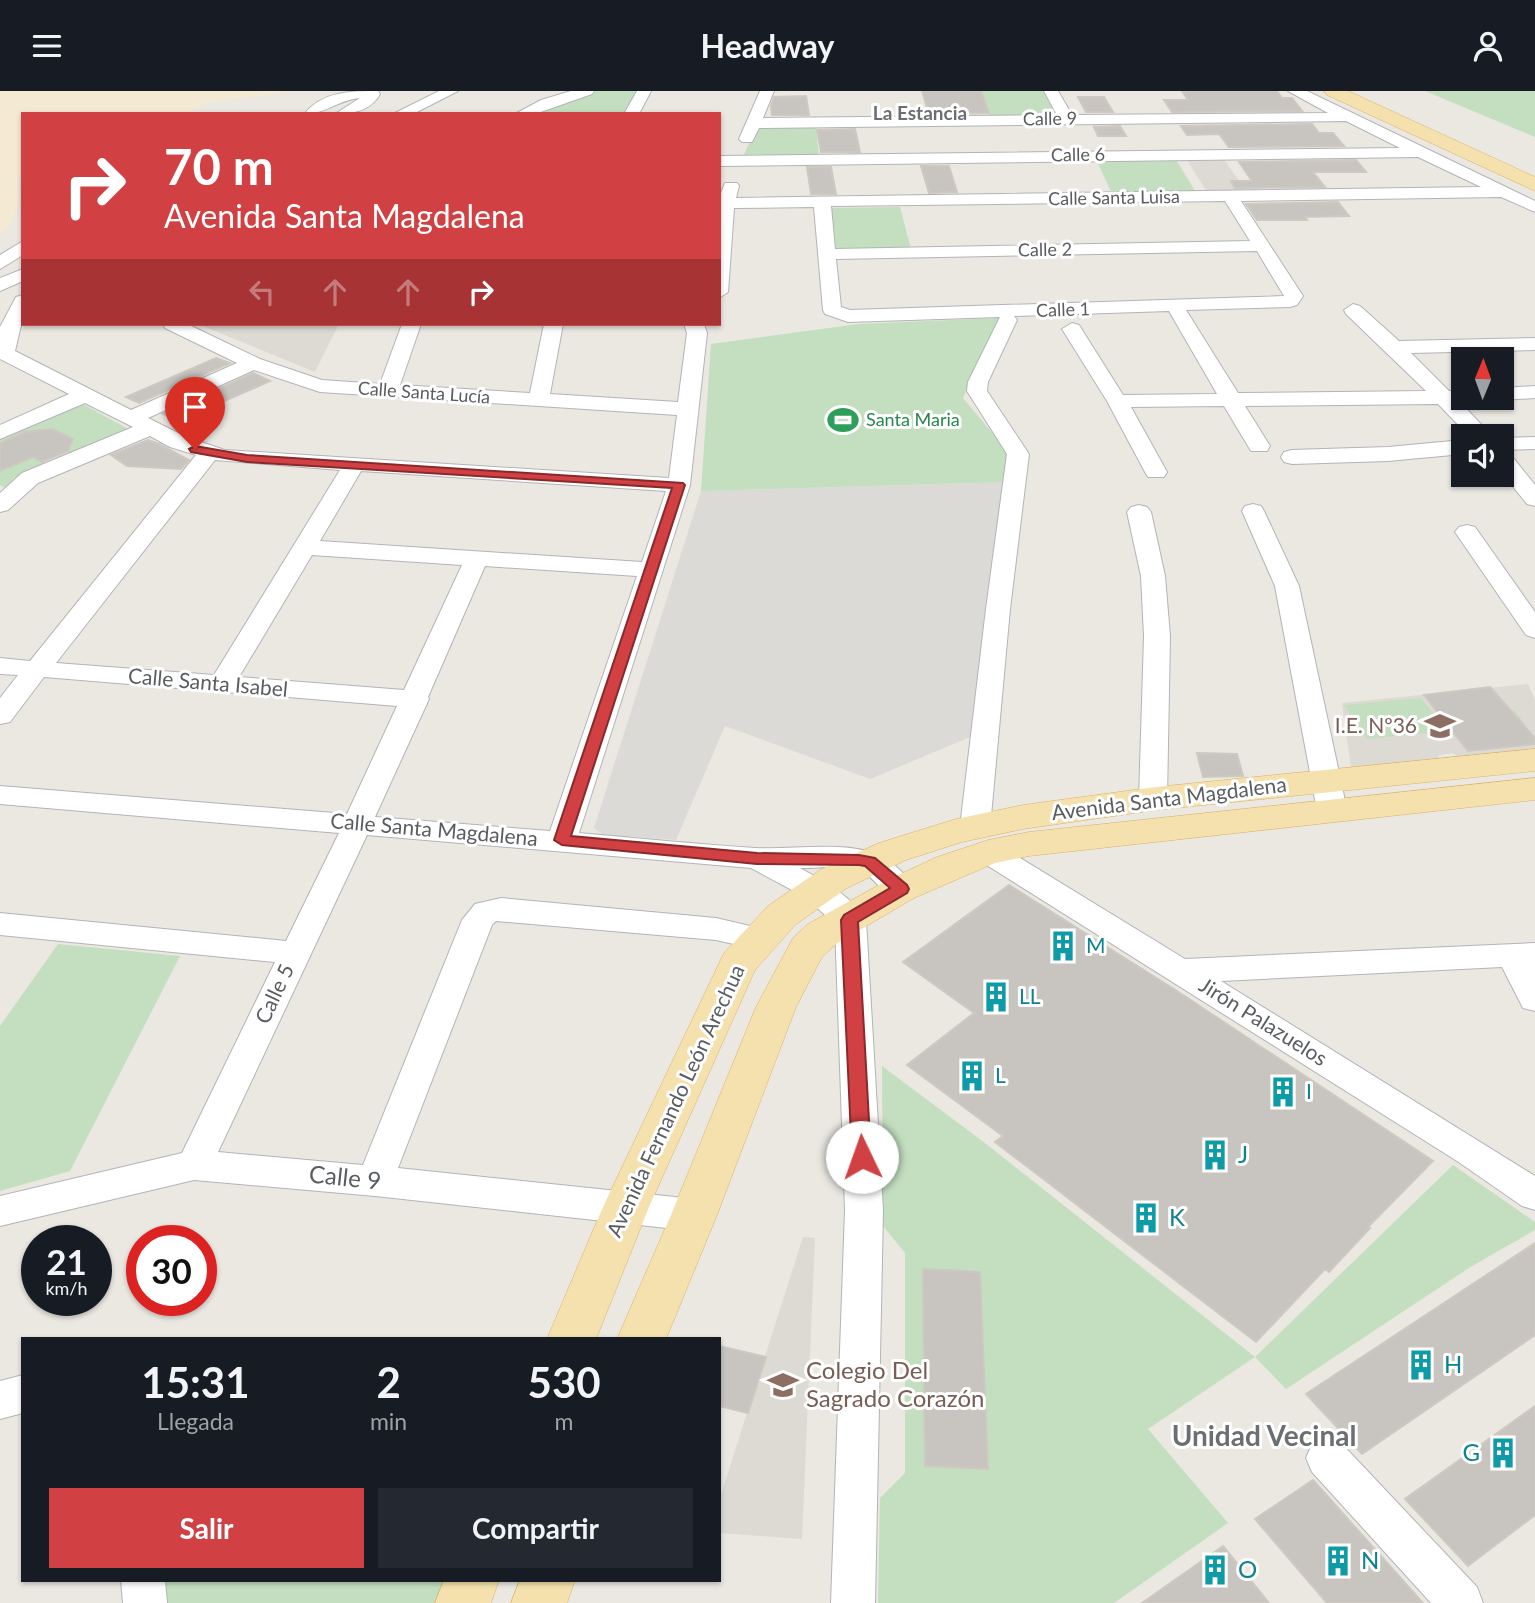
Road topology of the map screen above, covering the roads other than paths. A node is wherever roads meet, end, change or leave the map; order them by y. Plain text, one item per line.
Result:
1 (451, 91) edge
2 (587, 91) edge
3 (644, 91) edge
4 (767, 91) edge
5 (1052, 91) edge
6 (1295, 91) edge
7 (1333, 91) edge
8 (313, 112) edge
9 (346, 112) edge
10 (404, 112) edge
11 (526, 112) edge
12 (632, 112) edge
13 (1345, 117) junction
14 (1066, 119) junction
15 (755, 123) junction
16 (1418, 152) junction
17 (1084, 155) junction
18 (721, 161) edge
19 (738, 161) junction
20 (1535, 185) edge
21 (1502, 192) junction
22 (1230, 195) junction
23 (1107, 198) junction
24 (822, 202) junction
25 (723, 203) edge
26 (1535, 207) edge
27 (1262, 246) junction
28 (21, 248) edge
29 (721, 248) edge
30 (827, 254) junction
31 (0, 264) edge
32 (21, 275) edge
33 (0, 285) edge
34 (21, 304) edge
35 (1353, 310) dead end
36 (1178, 312) dead end
37 (1007, 320) dead end
38 (176, 326) edge
39 (411, 326) edge
40 (554, 326) edge
41 (699, 327) edge
42 (1072, 329) dead end
43 (1535, 344) edge
44 (1394, 347) junction
45 (1512, 347) edge
46 (1451, 351) edge
47 (2, 352) edge
48 (253, 363) junction
49 (388, 391) junction
50 (85, 395) junction
51 (1451, 395) edge
52 (1451, 398) edge
53 (539, 400) junction
54 (1231, 400) junction
55 (1117, 401) junction
56 (689, 409) junction
57 (140, 423) junction
58 (0, 433) edge
59 (1535, 443) edge
60 (1514, 444) edge
61 (1259, 446) dead end
62 (1451, 448) edge
63 (208, 453) junction
64 (1292, 457) dead end
65 (355, 463) junction
66 (1156, 472) dead end
67 (1514, 474) edge
68 (679, 485) junction
69 (1535, 499) edge
70 (0, 505) edge
71 (1253, 511) dead end
72 (1139, 512) dead end
73 (1467, 532) dead end
74 (305, 547) junction
75 (477, 558) junction
76 (649, 570) junction
77 (1535, 630) edge
78 (0, 666) edge
79 (37, 669) junction
80 (222, 684) junction
81 (416, 699) junction
82 (0, 716) edge
83 (1535, 761) edge
84 (1535, 789) edge
85 (0, 795) edge
86 (1330, 795) junction
87 (1153, 799) junction
88 (358, 823) junction
89 (981, 839) junction
90 (562, 840) junction
91 (757, 858) junction
92 (869, 862) junction
93 (901, 889) junction
94 (816, 890) junction
95 (850, 920) junction
96 (0, 924) edge
97 (756, 938) junction
98 (295, 953) junction
99 (1523, 955) edge
100 (1180, 971) junction
101 (1535, 999) edge
102 (194, 1165) junction
103 (376, 1181) junction
104 (1535, 1195) edge
105 (626, 1207) junction
106 (0, 1211) edge
107 (694, 1215) junction
108 (572, 1337) edge
109 (642, 1337) edge
110 (21, 1395) edge
111 (0, 1400) edge
112 (1327, 1458) dead end
113 (143, 1582) edge
114 (471, 1582) edge
115 (547, 1582) edge
116 (145, 1603) edge
117 (463, 1603) edge
118 (539, 1603) edge
119 (853, 1603) edge
120 (1461, 1603) edge

1 - 10 street
2 - 11 street
3 - 12 street
4 - 15 street
5 - 14 street
6 - 13 street
7 - 20 main road
8 - 9 street
13 - 14 street, Calle 9
13 - 16 street
14 - 15 street, Calle 9
15 - 19 street
16 - 17 street, Calle 6
16 - 21 street
17 - 19 street, Calle 6
17 - 23 street
18 - 19 street, Calle 6
19 - 25 street
21 - 22 street, Calle Santa Luisa
21 - 26 street
22 - 23 street, Calle Santa Luisa
22 - 27 street
23 - 24 street, Calle Santa Luisa
24 - 25 street, Calle Santa Luisa
24 - 30 street
25 - 29 street
27 - 30 street, Calle 2
27 - 30 street, Calle 1
28 - 31 street
32 - 33 street
34 - 47 street
35 - 44 street
36 - 54 street
37 - 89 street
38 - 48 street, Calle Santa Lucía
39 - 49 street
40 - 53 street
41 - 56 street
42 - 55 street
43 - 45 street
44 - 46 street
44 - 51 street
47 - 50 street
48 - 49 street, Calle Santa Lucía
48 - 57 street
49 - 53 street, Calle Santa Lucía
50 - 57 street
50 - 58 street
52 - 54 street
53 - 56 street, Calle Santa Lucía
54 - 55 street
54 - 61 street
55 - 66 street
56 - 68 street
57 - 63 street
57 - 70 street
59 - 60 street
62 - 64 street
63 - 65 street
63 - 79 street
65 - 68 street
65 - 74 street
67 - 69 street
68 - 76 street
71 - 86 street
72 - 87 street
73 - 77 street
74 - 75 street
74 - 80 street
75 - 76 street
75 - 81 street, Calle 5
76 - 90 street
78 - 79 street, Calle Santa Isabel
79 - 80 street, Calle Santa Isabel
79 - 82 street
80 - 81 street, Calle Santa Isabel
81 - 88 street, Calle 5
83 - 86 main road, Avenida Santa Magdalena
84 - 86 main road, Avenida Santa Magdalena
85 - 88 street, Calle Santa Magdalena
86 - 87 main road, Avenida Santa Magdalena
86 - 89 main road, Avenida Santa Magdalena
87 - 89 main road, Avenida Santa Magdalena
88 - 90 street, Calle Santa Magdalena
88 - 98 street, Calle 5
89 - 92 main road, Avenida Santa Magdalena
89 - 93 main road, Avenida Santa Magdalena
89 - 100 street, Jirón Palazuelos
90 - 91 street, Calle Santa Magdalena
91 - 92 street, Calle Santa Magdalena
91 - 94 street
92 - 93 street
92 - 94 main road, Avenida Santa Magdalena
93 - 95 main road, Avenida Santa Magdalena
94 - 95 street
94 - 97 main road, Avenida Fernando León Arechua
95 - 107 main road
95 - 119 street
96 - 98 street
97 - 103 street
97 - 105 main road, Avenida Fernando León Arechua
98 - 102 street, Calle 5
99 - 100 street
99 - 101 street
100 - 104 street, Jirón Palazuelos
102 - 103 street, Calle 9
102 - 106 street, Calle 9
103 - 105 street, Calle 9
105 - 107 street, Calle 9
105 - 108 main road, Avenida Fernando León Arechua
107 - 109 main road
110 - 111 street
112 - 120 street
113 - 116 street
114 - 117 main road
115 - 118 main road

